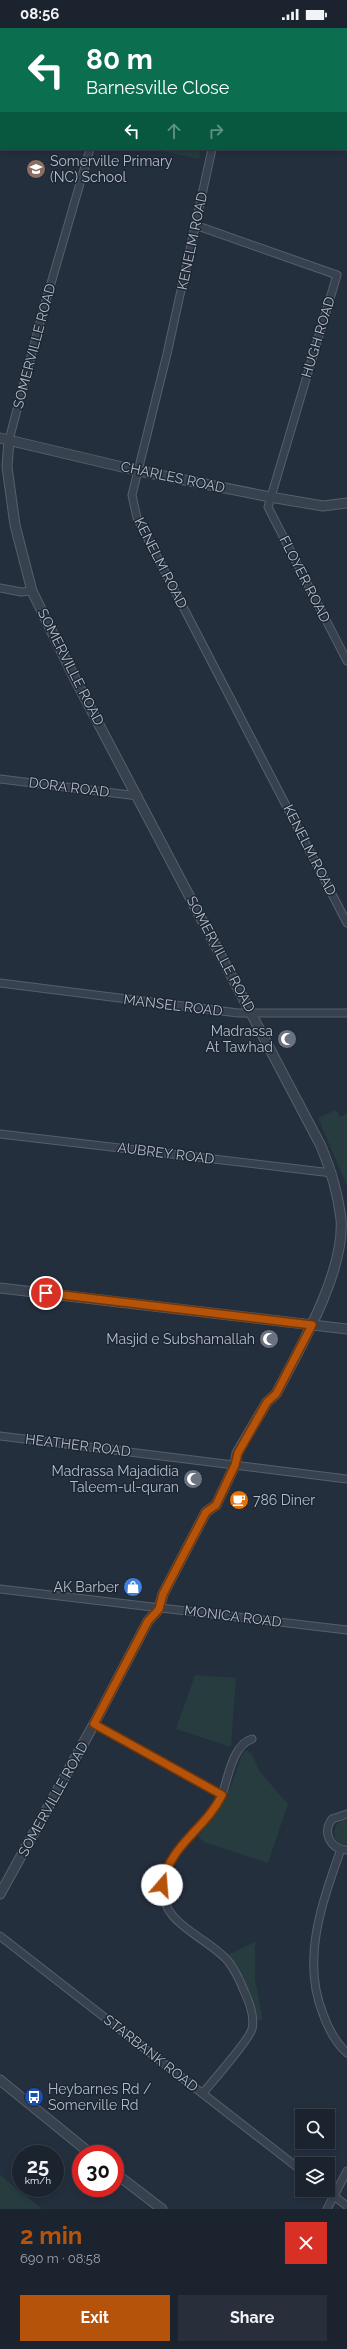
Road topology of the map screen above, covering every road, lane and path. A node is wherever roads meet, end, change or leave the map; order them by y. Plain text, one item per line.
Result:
1 (90, 150) edge
2 (212, 150) edge
3 (195, 225) junction
4 (5, 439) edge
5 (139, 471) junction
6 (270, 497) junction
7 (347, 504) edge
8 (0, 588) edge
9 (32, 591) junction
10 (347, 661) edge
11 (0, 778) edge
12 (138, 796) junction
13 (347, 923) edge
14 (0, 983) edge
15 (252, 1013) junction
16 (347, 1013) edge
17 (0, 1134) edge
18 (332, 1173) junction
19 (0, 1288) edge
20 (312, 1325) junction
21 (347, 1329) edge
22 (0, 1436) edge
23 (235, 1465) junction
24 (347, 1479) edge
25 (0, 1589) edge
26 (159, 1609) junction
27 (347, 1630) edge
28 (94, 1724) junction
29 (252, 1739) dead end
30 (222, 1795) junction
31 (347, 1814) edge
32 (344, 1850) edge
33 (0, 1894) edge
34 (0, 1936) edge
35 (347, 2053) edge
36 (0, 2080) edge
37 (203, 2093) junction
38 (80, 2145) edge
39 (295, 2165) edge
40 (347, 2170) edge
41 (124, 2180) edge
42 (335, 2196) joint
43 (334, 2197) edge
44 (347, 2206) edge
45 (162, 2209) edge
46 (327, 2209) edge

1 - 4 street, SOMERVILLE ROAD
2 - 3 street, KENELM ROAD
3 - 5 street, KENELM ROAD
3 - 6 street, HUGH ROAD
4 - 5 street, CHARLES ROAD
4 - 9 street, SOMERVILLE ROAD
5 - 6 street, CHARLES ROAD
5 - 13 street, KENELM ROAD
6 - 7 street, CHARLES ROAD
6 - 10 street, FLOYER ROAD
8 - 9 street
9 - 12 street, SOMERVILLE ROAD
11 - 12 street, DORA ROAD
12 - 15 street, SOMERVILLE ROAD
14 - 15 street, MANSEL ROAD
15 - 16 street, MANSEL ROAD
15 - 18 street, SOMERVILLE ROAD
17 - 18 street, AUBREY ROAD
18 - 20 street, SOMERVILLE ROAD
19 - 20 street
20 - 21 street
20 - 23 street, SOMERVILLE ROAD
22 - 23 street, HEATHER ROAD
23 - 24 street, HEATHER ROAD
23 - 26 street, SOMERVILLE ROAD
25 - 26 street, MONICA ROAD
26 - 27 street, MONICA ROAD
26 - 28 street, SOMERVILLE ROAD
28 - 30 street
28 - 33 street, SOMERVILLE ROAD
29 - 30 street
30 - 37 street
31 - 32 street
32 - 35 street
34 - 37 street, STARBANK ROAD
36 - 38 street
37 - 39 street, STARBANK ROAD
40 - 42 street
41 - 45 street
42 - 44 street
43 - 46 street

